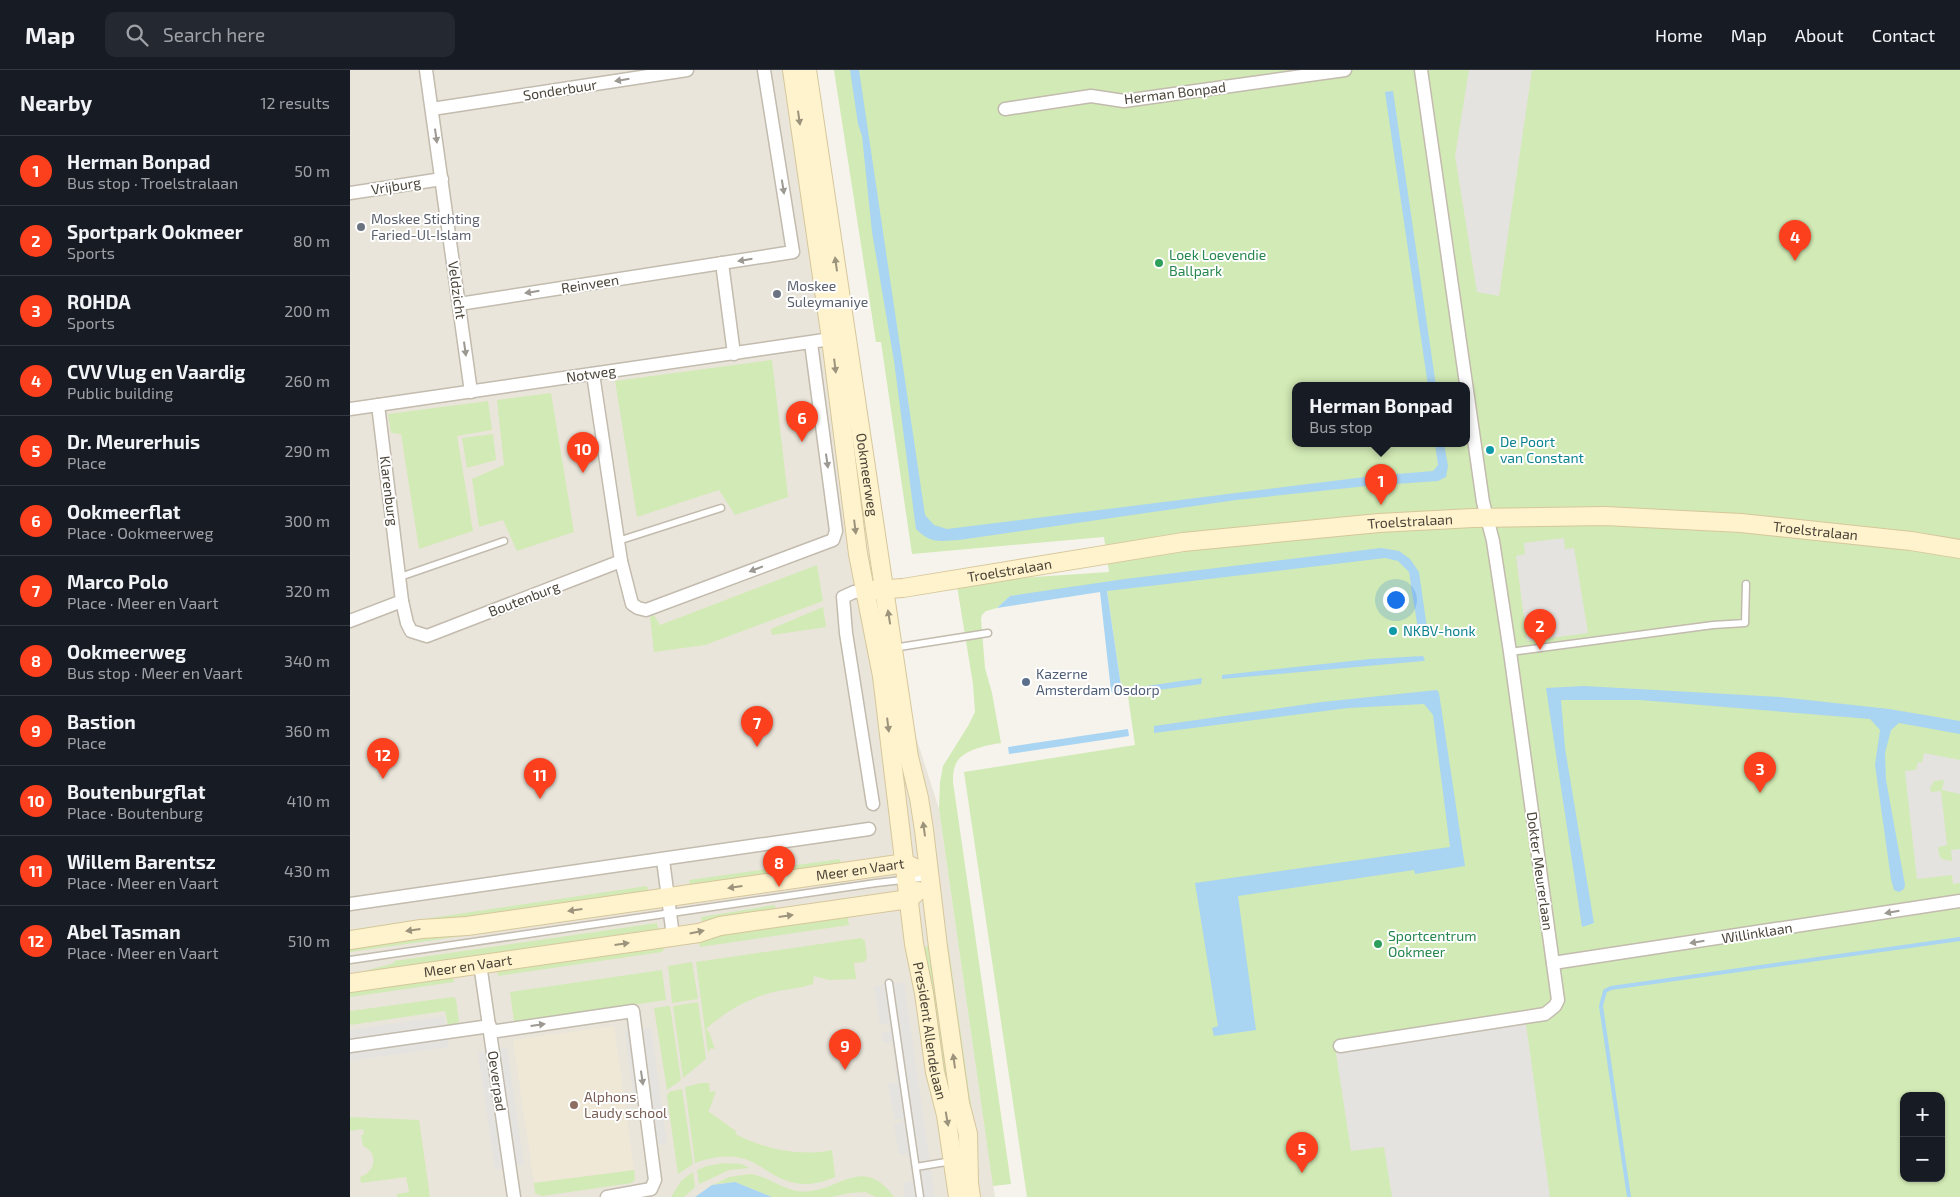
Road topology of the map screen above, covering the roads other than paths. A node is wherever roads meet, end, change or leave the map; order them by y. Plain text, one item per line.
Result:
1 (426, 70) edge
2 (687, 70) edge
3 (764, 70) edge
4 (792, 70) edge
5 (807, 70) edge
6 (1345, 70) edge
7 (1421, 70) edge
8 (432, 109) junction
9 (1006, 109) dead end
10 (442, 179) junction
11 (350, 193) edge
12 (722, 263) junction
13 (459, 304) junction
14 (831, 339) junction
15 (811, 343) junction
16 (734, 354) junction
17 (594, 374) junction
18 (1467, 382) edge
19 (471, 392) junction
20 (1470, 402) edge
21 (378, 405) junction
22 (350, 409) edge
23 (721, 508) dead end
24 (1487, 517) junction
25 (504, 541) dead end
26 (618, 541) junction
27 (1960, 549) edge
28 (621, 561) junction
29 (400, 576) junction
30 (1746, 584) dead end
31 (885, 590) junction
32 (865, 591) junction
33 (402, 601) junction
34 (350, 621) edge
35 (988, 633) dead end
36 (427, 636) joint
37 (885, 649) junction
38 (1510, 652) junction
39 (873, 804) dead end
40 (869, 829) dead end
41 (663, 860) junction
42 (906, 872) junction
43 (930, 877) junction
44 (909, 899) junction
45 (1960, 901) edge
46 (350, 904) edge
47 (669, 905) junction
48 (673, 936) junction
49 (350, 940) edge
50 (350, 960) edge
51 (1553, 963) junction
52 (480, 964) junction
53 (350, 983) edge
54 (889, 983) dead end
55 (490, 1029) junction
56 (350, 1046) edge
57 (1340, 1046) dead end
58 (961, 1160) junction
59 (916, 1167) junction
60 (514, 1197) edge
61 (607, 1197) edge
62 (920, 1197) edge
63 (958, 1197) edge
64 (971, 1197) edge

1 - 8 street, Veldzicht
2 -> 8 street, Sonderbuur
3 -> 12 street, Reinveen
4 -> 14 main road, Ookmeerweg
31 -> 5 main road, Ookmeerweg
6 - 9 street, Herman Bonpad
7 - 18 street
8 -> 10 street, Veldzicht
10 - 11 street, Vrijburg
10 - 13 street, Veldzicht
12 -> 13 street, Reinveen
12 - 16 street
13 -> 19 street, Veldzicht
14 - 15 street, Notweg
14 -> 32 main road, Ookmeerweg
15 - 16 street, Notweg
15 -> 28 street
16 - 17 street, Notweg
17 - 19 street, Notweg
17 - 26 street
19 - 21 street, Notweg
20 - 24 street
21 - 22 street, Notweg
21 - 29 street, Klarenburg
23 - 26 lane
24 - 27 main road, Troelstralaan
24 - 31 main road, Troelstralaan
24 - 38 street, Dokter Meurerlaan
25 - 29 lane
26 - 28 street
28 - 36 street, Boutenburg
29 - 33 street, Klarenburg
30 - 38 lane
31 - 32 main road, Troelstralaan
37 -> 31 main road, Ookmeerweg
32 - 37 main road, Ookmeerweg
32 - 39 street
33 - 34 street
33 - 36 street, Klarenburg
35 - 37 lane
37 -> 42 main road, Ookmeerweg
43 -> 37 main road, Ookmeerweg
38 - 51 street, Dokter Meurerlaan
40 - 41 street
41 - 46 street
41 - 47 street
42 - 43 main road, Meer en Vaart
42 - 44 main road, President Allendelaan
42 - 47 main road, Meer en Vaart
43 - 44 main road, Meer en Vaart
58 -> 43 main road, President Allendelaan
48 -> 44 main road, Meer en Vaart
44 -> 58 main road, President Allendelaan
45 -> 51 street, Willinklaan
47 - 48 street
47 -> 49 main road, Meer en Vaart
47 - 50 lane
52 -> 48 main road, Meer en Vaart
51 - 57 street, Dokter Meurerlaan
52 - 53 main road, Meer en Vaart
52 - 55 street, Oeverpad
54 - 59 lane
55 - 56 street
55 - 60 street, Oeverpad
55 -> 61 street
58 - 59 lane
58 - 63 main road, President Allendelaan
58 - 64 main road, President Allendelaan
59 - 62 lane

